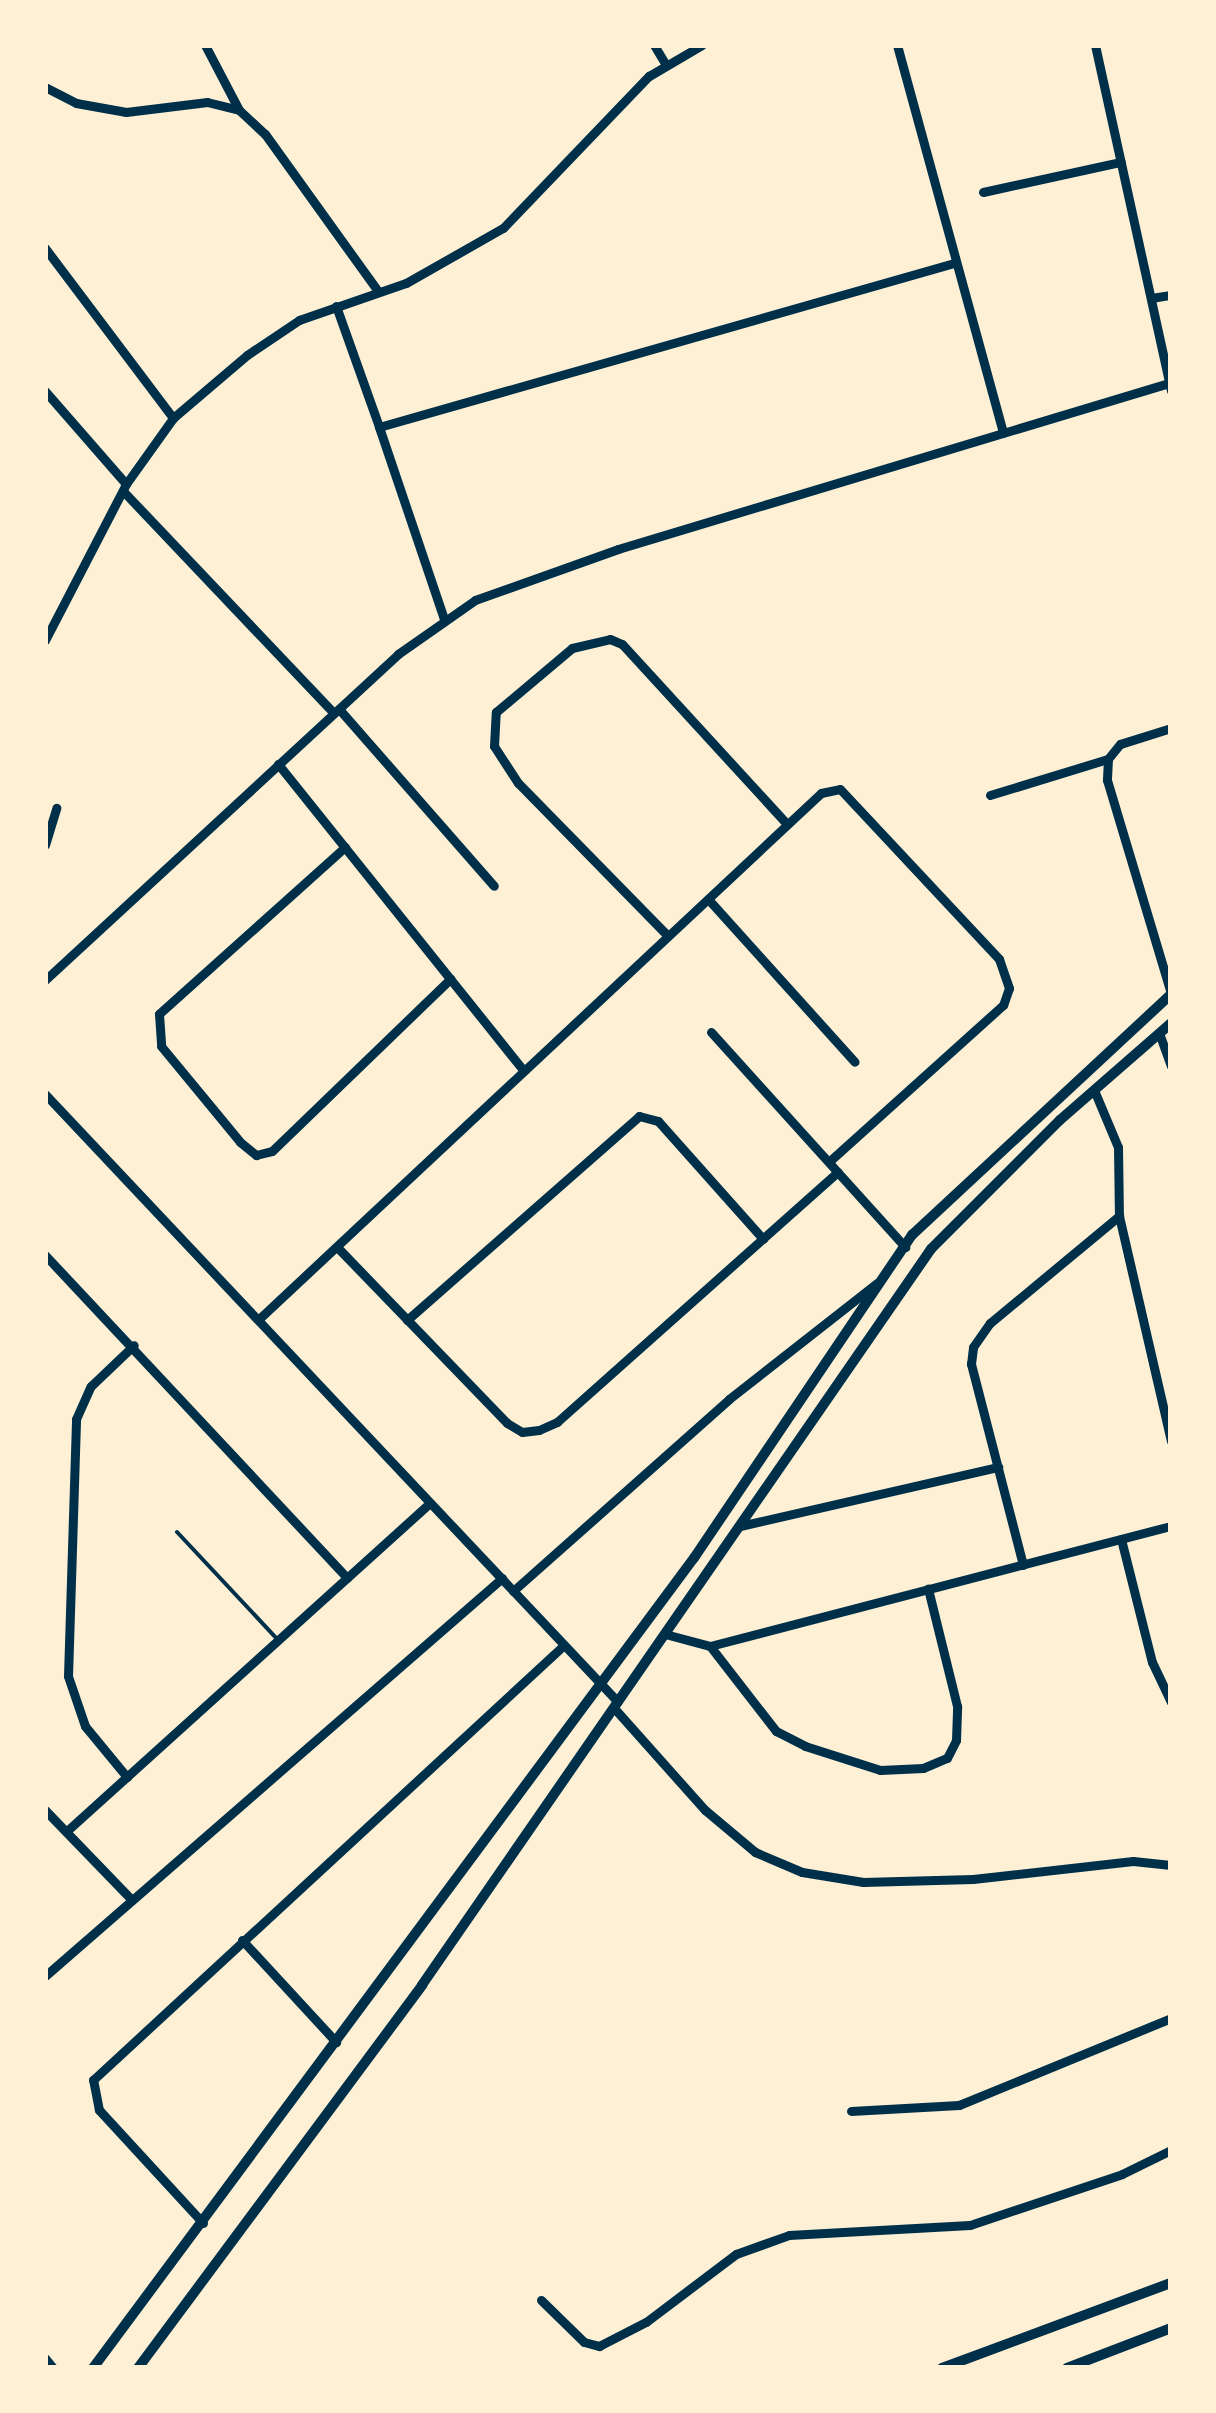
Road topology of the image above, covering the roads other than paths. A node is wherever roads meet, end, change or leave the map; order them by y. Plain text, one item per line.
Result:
1 (205, 45) edge
2 (654, 45) edge
3 (702, 45) edge
4 (898, 45) edge
5 (1095, 45) edge
6 (666, 65) junction
7 (45, 88) edge
8 (239, 110) junction
9 (1120, 162) junction
10 (983, 192) dead end
11 (45, 248) edge
12 (954, 263) junction
13 (378, 291) junction
14 (1171, 295) edge
15 (1150, 298) junction
16 (336, 306) junction
17 (1170, 387) edge
18 (45, 391) edge
19 (173, 418) junction
20 (378, 428) junction
21 (1004, 433) junction
22 (125, 488) junction
23 (444, 619) junction
24 (45, 640) edge
25 (337, 710) junction
26 (1171, 728) edge
27 (1108, 759) junction
28 (278, 764) junction
29 (990, 795) dead end
30 (56, 808) dead end
31 (788, 824) junction
32 (45, 845) edge
33 (345, 847) junction
34 (494, 886) dead end
35 (708, 899) junction
36 (668, 936) junction
37 (45, 965) edge
38 (450, 979) junction
39 (46, 980) edge
40 (1171, 994) edge
41 (1171, 1023) edge
42 (711, 1032) dead end
43 (1160, 1033) junction
44 (855, 1062) dead end
45 (1171, 1066) edge
46 (524, 1071) junction
47 (1094, 1090) junction
48 (45, 1094) edge
49 (830, 1161) junction
50 (838, 1172) junction
51 (1119, 1216) junction
52 (763, 1239) junction
53 (337, 1246) junction
54 (905, 1246) junction
55 (45, 1254) edge
56 (883, 1278) junction
57 (260, 1318) junction
58 (408, 1320) junction
59 (134, 1346) junction
60 (1171, 1441) edge
61 (998, 1467) junction
62 (430, 1503) junction
63 (740, 1526) junction
64 (1171, 1526) edge
65 (178, 1532) dead end
66 (1122, 1539) junction
67 (1023, 1564) junction
68 (347, 1578) junction
69 (502, 1578) junction
70 (928, 1589) junction
71 (513, 1591) junction
72 (665, 1634) junction
73 (278, 1640) junction
74 (563, 1646) junction
75 (710, 1646) junction
76 (600, 1686) junction
77 (1171, 1702) edge
78 (616, 1705) junction
79 (127, 1777) junction
80 (45, 1810) edge
81 (69, 1830) junction
82 (1171, 1864) edge
83 (132, 1900) junction
84 (242, 1940) junction
85 (45, 1976) edge
86 (1171, 2018) edge
87 (336, 2042) junction
88 (850, 2112) dead end
89 (1171, 2150) edge
90 (203, 2223) junction
91 (1171, 2283) edge
92 (541, 2300) dead end
93 (1171, 2328) edge
94 (45, 2358) edge
95 (1071, 2367) edge
96 (53, 2368) edge
97 (93, 2368) edge
98 (138, 2368) edge
99 (942, 2368) edge

1 - 8 street
2 - 6 street
3 - 6 street
4 - 12 street
5 - 9 street
6 - 13 street
7 - 8 street
8 - 13 street
9 - 10 street
9 - 15 street
11 - 19 street
12 - 20 street
12 - 21 street
13 - 16 street
14 - 15 street
15 - 17 street
16 - 19 street
16 - 20 street
17 - 21 street
18 - 22 street
19 - 22 street
20 - 23 street
21 - 23 street
22 - 24 street
22 - 25 street
23 - 25 street
25 - 28 street
25 - 34 street
26 - 27 street
27 - 29 street
27 - 40 street
28 - 33 street
28 - 39 street
30 - 32 street
31 - 35 street
31 - 36 street
31 - 49 street
33 - 38 street
33 - 38 street
35 - 36 street
35 - 44 street
36 - 46 street
37 - 39 street
38 - 46 street
40 - 54 street
41 - 43 street
42 - 49 street
43 - 45 street
43 - 47 street
46 - 53 street
47 - 51 street
47 - 63 street
48 - 57 street
49 - 50 street
50 - 52 street
50 - 54 street
51 - 60 street
51 - 61 street
52 - 58 street
52 - 58 street
53 - 57 street
53 - 58 street
54 - 56 street
55 - 59 street
56 - 71 street
56 - 76 street
57 - 62 street
59 - 68 street
59 - 79 street
61 - 63 street
61 - 67 street
62 - 68 street
62 - 69 street
63 - 72 street
64 - 66 street
65 - 73 lane
66 - 67 street
66 - 77 street
67 - 70 street
68 - 73 street
69 - 71 street
69 - 83 street
70 - 75 street
70 - 75 street
71 - 74 street
72 - 75 street
72 - 78 street
73 - 79 street
74 - 76 street
74 - 84 street
76 - 78 street
76 - 87 street
78 - 82 street
78 - 98 street
79 - 81 street
80 - 81 street
81 - 83 street
83 - 85 street
84 - 87 street
84 - 90 street
86 - 88 street
87 - 90 street
89 - 92 street
90 - 97 street
91 - 99 street
93 - 95 street
94 - 96 street

